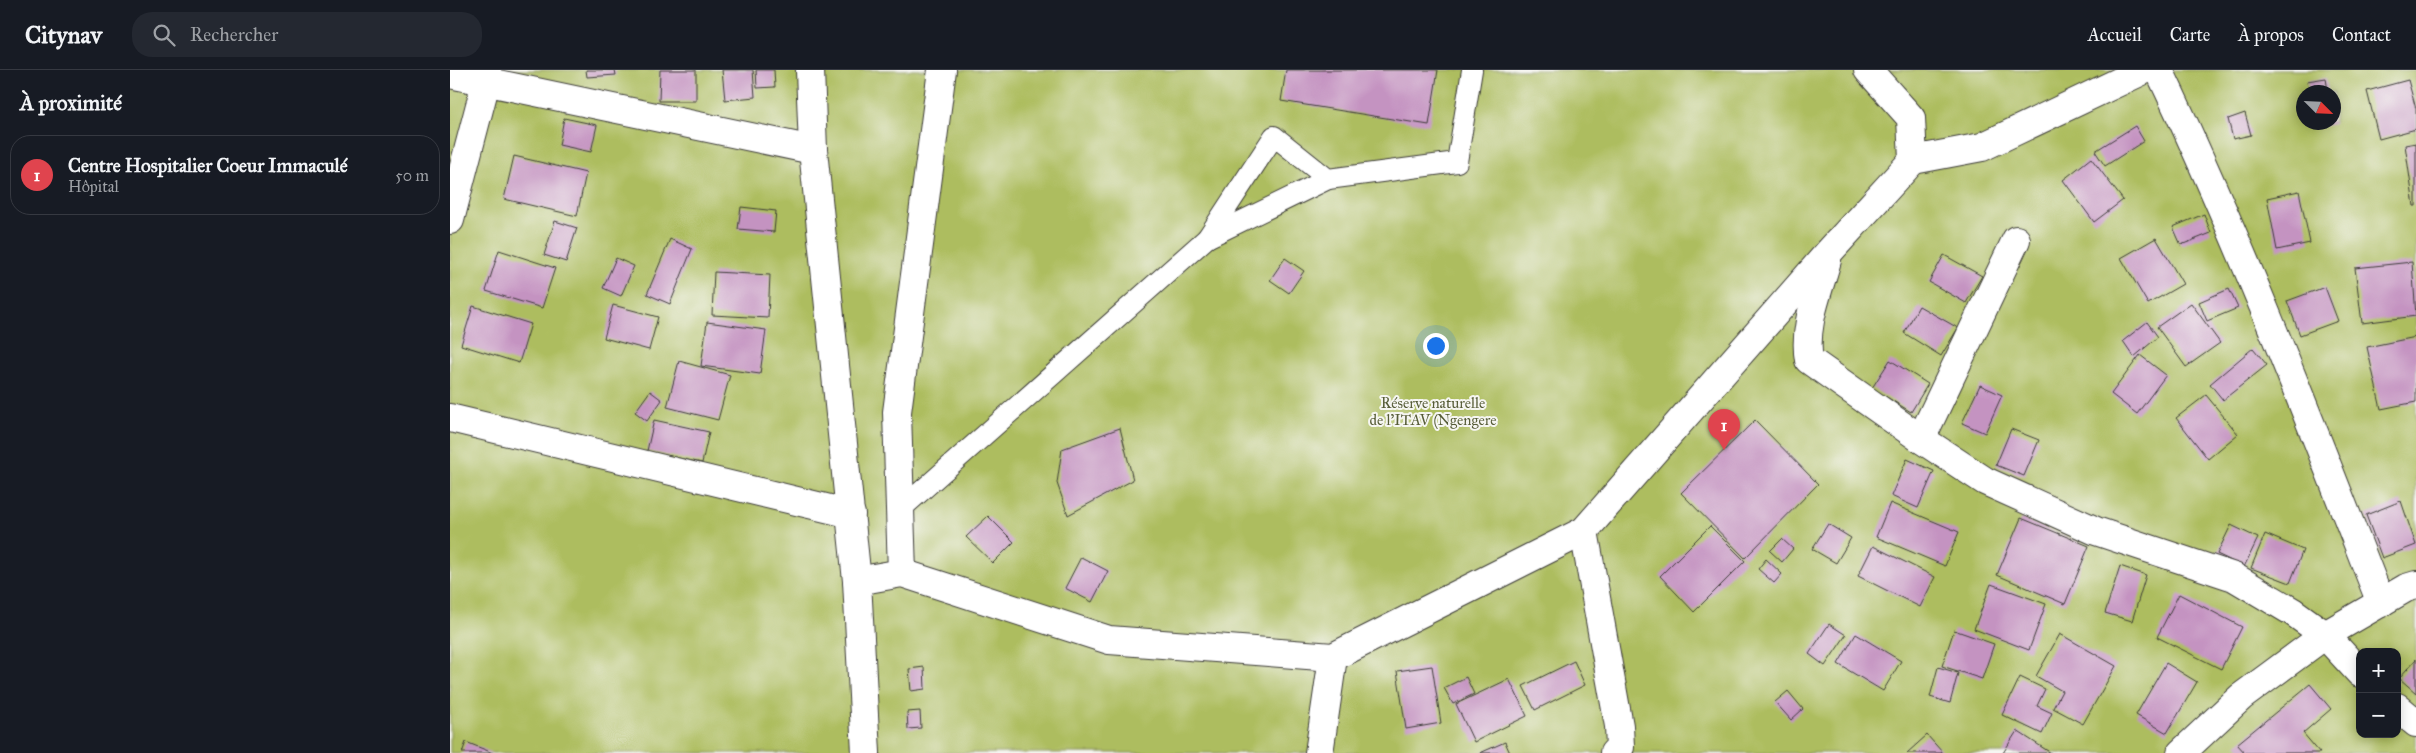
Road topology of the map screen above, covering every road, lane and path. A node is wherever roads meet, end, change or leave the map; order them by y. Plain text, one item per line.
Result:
1 (810, 70) edge
2 (942, 70) edge
3 (1472, 70) edge
4 (1868, 70) edge
5 (2144, 70) edge
6 (2159, 70) edge
7 (450, 74) edge
8 (486, 76) edge
9 (813, 150) junction
10 (1913, 160) junction
11 (1328, 179) junction
12 (450, 220) edge
13 (1206, 238) junction
14 (2016, 240) dead end
15 (1829, 252) junction
16 (450, 418) edge
17 (1921, 439) junction
18 (900, 510) junction
19 (851, 514) junction
20 (1584, 531) junction
21 (902, 573) junction
22 (857, 581) junction
23 (2416, 585) edge
24 (2380, 603) junction
25 (2325, 635) junction
26 (1334, 657) junction
27 (2356, 669) edge
28 (2401, 710) edge
29 (2416, 723) edge
30 (866, 753) edge
31 (1319, 753) edge
32 (1614, 753) edge
33 (2181, 753) edge

1 - 9 main road
2 - 18 main road
3 - 11 lane
4 - 10 main road
5 - 10 main road
6 - 24 main road
7 - 8 main road
8 - 9 main road
8 - 12 main road
9 - 19 main road
10 - 15 main road
11 - 13 lane
11 - 13 lane
13 - 18 lane
14 - 17 main road
15 - 17 main road
15 - 20 main road
16 - 19 main road
17 - 25 main road
18 - 21 main road
19 - 22 main road
20 - 26 main road
20 - 32 main road
21 - 22 main road
21 - 26 main road
22 - 30 main road
23 - 24 main road
24 - 25 main road
25 - 27 main road
25 - 33 main road
26 - 31 main road
28 - 29 main road

